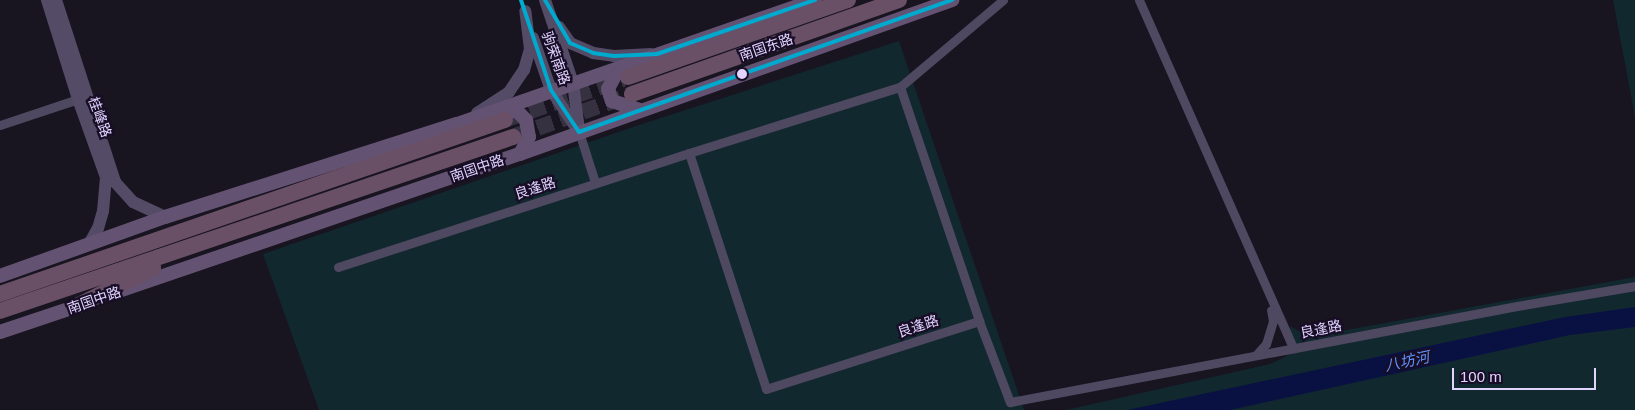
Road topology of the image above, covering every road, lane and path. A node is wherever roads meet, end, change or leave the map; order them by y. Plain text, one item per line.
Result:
1 (46, 0) edge
2 (56, 0) edge
3 (815, 0) edge
4 (848, 0) edge
5 (899, 0) edge
6 (952, 0) edge
7 (1003, 0) edge
8 (1139, 0) edge
9 (546, 3) edge
10 (523, 6) edge
11 (657, 54) junction
12 (634, 62) junction
13 (628, 77) tunnel mouth
14 (573, 83) junction
15 (900, 87) junction
16 (550, 90) junction
17 (632, 94) tunnel mouth
18 (78, 99) junction
19 (640, 110) junction
20 (486, 114) junction
21 (505, 120) tunnel mouth
22 (457, 124) junction
23 (0, 126) edge
24 (579, 132) junction
25 (513, 136) tunnel mouth
26 (689, 153) junction
27 (520, 154) junction
28 (595, 182) junction
29 (165, 217) junction
30 (205, 241) junction
31 (89, 244) junction
32 (338, 267) dead end
33 (0, 276) edge
34 (1635, 286) edge
35 (0, 294) edge
36 (1267, 294) junction
37 (79, 305) junction
38 (0, 311) edge
39 (978, 321) junction
40 (0, 332) edge
41 (1293, 348) junction
42 (1256, 355) junction

1 - 18 street, 桂峰路
2 - 29 street
3 - 11 main road
4 - 13 highway, 南国东路
5 - 17 highway, 南国东路
6 - 19 main road, 南国中路
7 - 15 street
8 - 36 street
9 - 11 street
9 - 14 street, 驹荣南路
10 - 16 street, 驹荣南路
10 - 22 street
11 - 12 main road
12 - 14 main road
12 - 19 main road
14 - 16 main road
14 - 24 street, 驹荣南路
15 - 26 street
15 - 39 street
16 - 20 main road
16 - 24 street, 驹荣南路
18 - 23 street
18 - 31 street, 桂峰路
19 - 24 main road, 南国中路
20 - 22 main road
20 - 27 main road
21 - 35 highway
22 - 29 main road
24 - 27 main road, 南国中路
24 - 28 street
25 - 30 highway, 南国中路
26 - 28 street, 良逢路
26 - 39 street, 良逢路
27 - 37 main road, 南国中路
28 - 32 street, 良逢路
29 - 31 main road
30 - 37 highway
30 - 38 highway, 南国中路
31 - 33 main road
34 - 41 street, 良逢路
36 - 41 street
36 - 42 street
37 - 40 main road, 南国中路
39 - 42 street, 良逢路
41 - 42 street, 良逢路

